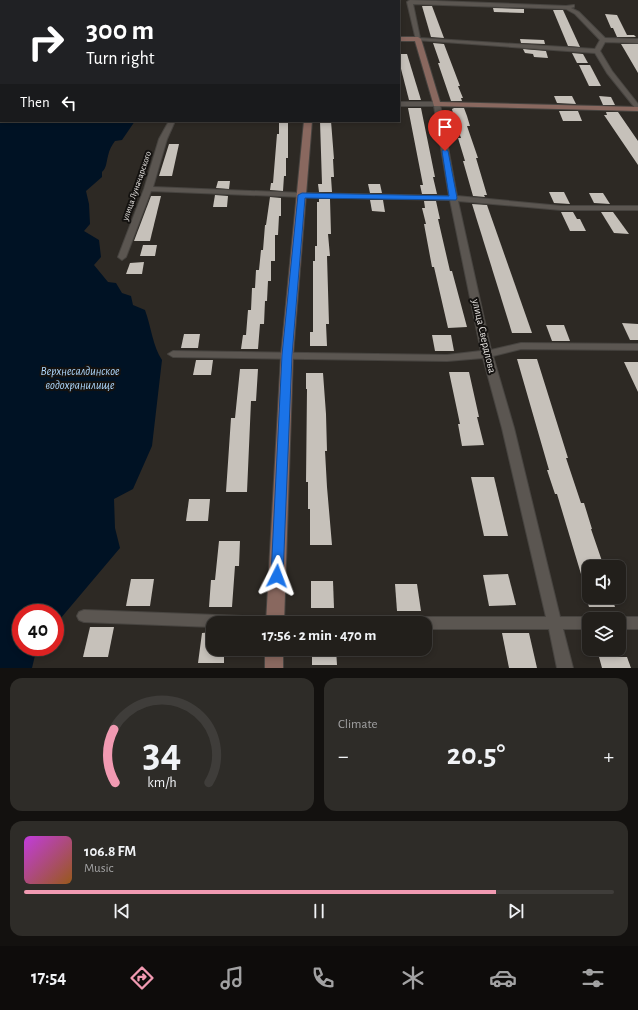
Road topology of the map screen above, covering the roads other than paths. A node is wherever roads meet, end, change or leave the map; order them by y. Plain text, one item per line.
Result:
1 (400, 39) edge
2 (418, 39) junction
3 (603, 40) junction
4 (638, 41) edge
5 (597, 51) junction
6 (400, 104) edge
7 (437, 104) junction
8 (638, 109) edge
9 (172, 122) edge
10 (308, 122) edge
11 (148, 189) junction
12 (302, 195) junction
13 (454, 198) junction
14 (638, 208) edge
15 (122, 257) dead end
16 (638, 348) edge
17 (173, 354) dead end
18 (487, 354) junction
19 (287, 355) junction
20 (84, 616) dead end
21 (275, 616) edge
22 (206, 621) edge
23 (432, 623) edge
24 (554, 623) junction
25 (582, 624) edge
26 (626, 624) edge
27 (638, 624) edge
28 (274, 656) edge
29 (274, 668) edge
30 (565, 668) edge

1 - 2 street
2 - 3 street, улица Свердлова
2 - 5 street
2 - 7 street, улица Свердлова
3 - 4 street
3 - 5 street
5 - 8 street
6 - 7 street
7 - 8 street
7 - 13 street, улица Свердлова
9 - 11 street, улица Луначарского
10 - 12 street
11 - 12 street
11 - 15 street, улица Луначарского
12 - 13 street
12 - 19 street
13 - 14 street
13 - 18 street, улица Свердлова
16 - 18 street
17 - 19 street
18 - 19 street
18 - 24 street, улица Свердлова
19 - 21 street
20 - 22 street
23 - 24 street
24 - 25 street
24 - 30 street, улица Свердлова
26 - 27 street
28 - 29 street

